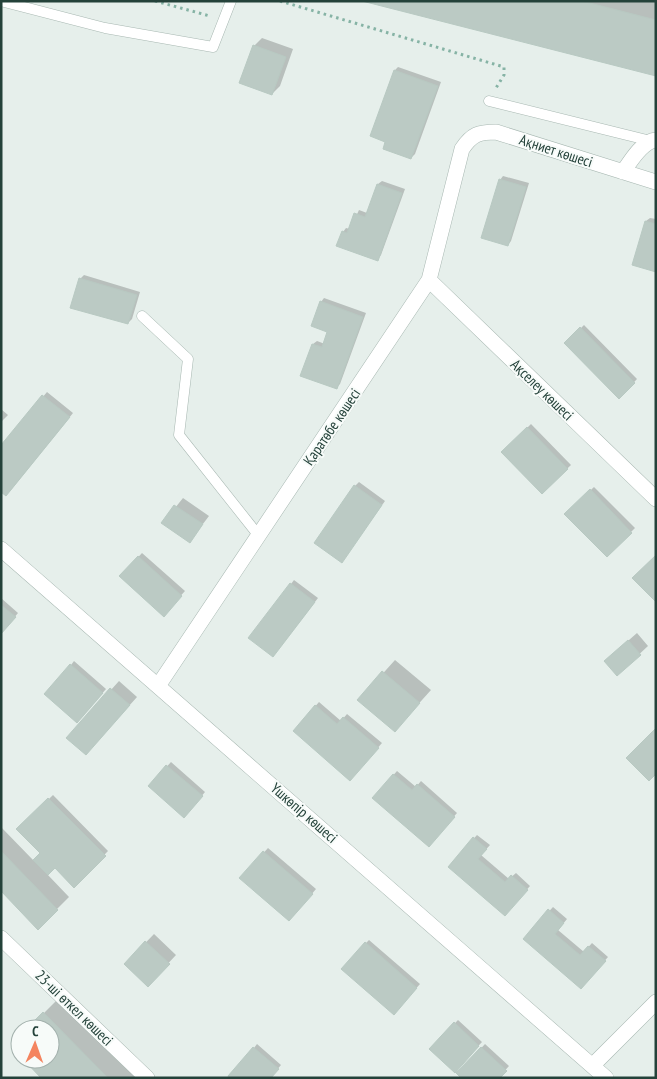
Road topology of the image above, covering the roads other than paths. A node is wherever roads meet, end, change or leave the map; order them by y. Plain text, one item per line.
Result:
1 (2, 1) edge
2 (231, 1) edge
3 (489, 101) road end
4 (653, 141) edge
5 (462, 149) joint
6 (622, 172) junction
7 (656, 182) edge
8 (429, 280) junction
9 (142, 316) dead end
10 (656, 500) edge
11 (260, 536) junction
12 (1, 549) edge
13 (158, 686) junction
14 (2, 945) edge
15 (656, 1002) edge
16 (593, 1066) junction
17 (147, 1078) edge
18 (606, 1078) edge

1 - 2 lane
3 - 4 lane
4 - 6 street
5 - 6 street, Ақниет көшесі
5 - 8 street, Қаратөбе көшесі
6 - 7 street, Ақниет көшесі
8 - 10 street, Ақселеу көшесі
8 - 11 street, Қаратөбе көшесі
9 - 11 lane
11 - 13 street, Қаратөбе көшесі
12 - 13 street, Үшкөпір көшесі
13 - 16 street, Үшкөпір көшесі
14 - 17 street, 23-ші өткел көшесі
15 - 16 street
16 - 18 street, Үшкөпір көшесі

